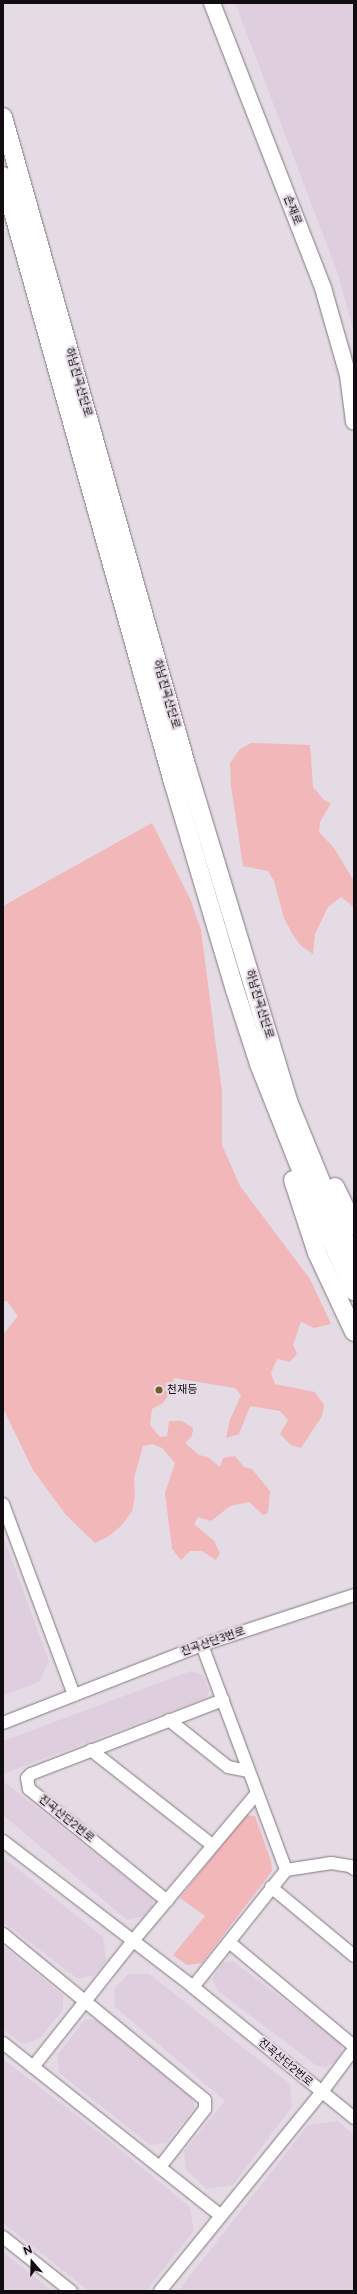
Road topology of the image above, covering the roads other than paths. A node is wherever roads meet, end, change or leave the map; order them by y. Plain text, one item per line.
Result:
1 (212, 3) edge
2 (3, 117) edge
3 (3, 176) edge
4 (351, 374) edge
5 (354, 422) edge
6 (96, 477) junction
7 (112, 532) junction
8 (275, 1055) junction
9 (259, 1064) junction
10 (354, 1226) edge
11 (354, 1262) edge
12 (354, 1291) edge
13 (354, 1332) edge
14 (3, 1504) edge
15 (354, 1595) edge
16 (202, 1645) junction
17 (74, 1695) junction
18 (223, 1700) junction
19 (169, 1720) junction
20 (3, 1723) edge
21 (91, 1750) junction
22 (248, 1771) junction
23 (256, 1794) junction
24 (3, 1841) edge
25 (212, 1845) junction
26 (354, 1869) edge
27 (286, 1870) junction
28 (271, 1887) junction
29 (167, 1901) junction
30 (3, 1934) edge
31 (132, 1942) junction
32 (229, 1942) junction
33 (354, 1956) edge
34 (193, 1987) junction
35 (87, 2000) junction
36 (3, 2043) edge
37 (354, 2048) edge
38 (33, 2067) junction
39 (321, 2093) junction
40 (354, 2118) edge
41 (160, 2167) junction
42 (221, 2216) junction
43 (3, 2237) edge
44 (71, 2291) edge
45 (160, 2291) edge

1 - 4 main road, 손재로
2 - 6 highway, 하남진곡산단로
3 - 6 highway
4 - 5 main road, 손재로
6 - 7 highway, 하남진곡산단로
7 - 8 highway, 하남진곡산단로
7 - 9 highway, 하남진곡산단로
8 - 10 highway
8 - 11 highway, 하남진곡산단로
9 - 12 highway, 하남진곡산단로
9 - 13 highway
14 - 17 street
15 - 16 street, 진곡산단3번로
16 - 17 street, 진곡산단3번로
16 - 18 street
17 - 20 street, 진곡산단3번로
18 - 19 street, 진곡산단2번로
18 - 22 street
19 - 21 street, 진곡산단2번로
19 - 22 street
21 - 25 street
21 - 29 street, 진곡산단2번로
22 - 23 street
23 - 25 street
23 - 27 street
24 - 31 street, 진곡산단2번로
25 - 29 street
26 - 27 street
27 - 28 street
28 - 32 street
28 - 33 street
29 - 31 street
30 - 35 street
31 - 34 street, 진곡산단2번로
31 - 35 street
32 - 34 street
32 - 37 street, 진곡산단2번로
34 - 39 street, 진곡산단2번로
35 - 38 street
35 - 41 street
36 - 38 street
37 - 39 street, 진곡산단2번로
38 - 41 street
39 - 40 street
39 - 42 street, 진곡산단2번로
41 - 42 street
42 - 45 street, 진곡산단2번로
43 - 44 street

